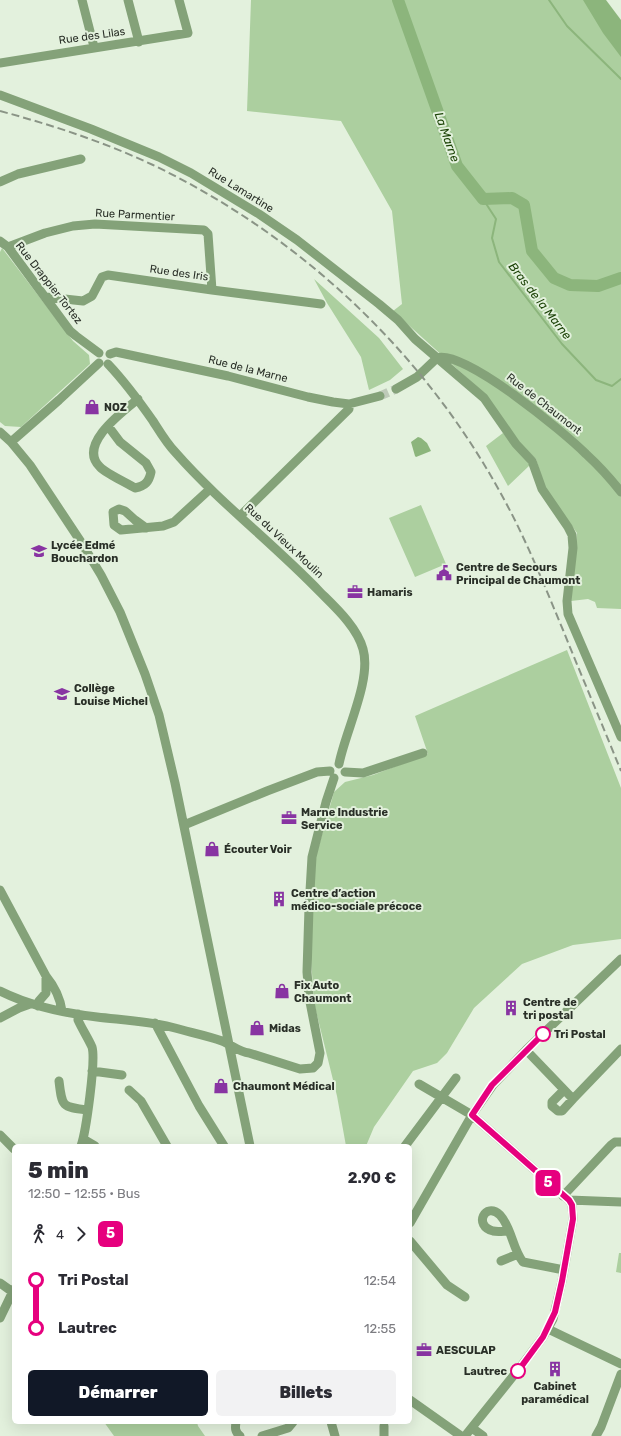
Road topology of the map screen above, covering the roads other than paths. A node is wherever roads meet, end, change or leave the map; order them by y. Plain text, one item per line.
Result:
1 (82, 0) edge
2 (128, 0) edge
3 (179, 0) edge
4 (139, 42) junction
5 (94, 47) junction
6 (0, 63) edge
7 (0, 95) edge
8 (81, 159) dead end
9 (0, 182) edge
10 (0, 241) edge
11 (8, 247) junction
12 (212, 290) junction
13 (46, 298) junction
14 (321, 304) dead end
15 (437, 358) junction
16 (102, 360) junction
17 (396, 389) tunnel mouth
18 (380, 396) tunnel mouth
19 (138, 399) junction
20 (349, 404) junction
21 (108, 426) junction
22 (0, 432) edge
23 (10, 442) junction
24 (210, 489) junction
25 (621, 492) edge
26 (240, 516) junction
27 (146, 528) dead end
28 (621, 737) edge
29 (423, 753) dead end
30 (339, 764) junction
31 (345, 772) junction
32 (332, 775) junction
33 (184, 825) junction
34 (0, 890) edge
35 (621, 959) edge
36 (46, 976) junction
37 (0, 991) edge
38 (56, 991) junction
39 (46, 992) junction
40 (34, 1005) junction
41 (62, 1011) junction
42 (78, 1014) junction
43 (0, 1018) edge
44 (155, 1023) junction
45 (230, 1044) junction
46 (621, 1049) edge
47 (526, 1050) junction
48 (92, 1071) junction
49 (122, 1075) dead end
50 (456, 1078) dead end
51 (59, 1081) dead end
52 (419, 1084) dead end
53 (129, 1090) dead end
54 (564, 1090) junction
55 (441, 1097) junction
56 (573, 1099) junction
57 (87, 1110) junction
58 (472, 1115) junction
59 (0, 1135) edge
60 (82, 1142) edge
61 (621, 1142) edge
62 (166, 1144) edge
63 (223, 1144) edge
64 (250, 1144) edge
65 (406, 1144) edge
66 (12, 1147) edge
67 (566, 1198) junction
68 (621, 1202) edge
69 (412, 1220) edge
70 (509, 1231) dead end
71 (412, 1243) edge
72 (518, 1254) junction
73 (501, 1261) dead end
74 (564, 1270) junction
75 (0, 1283) edge
76 (12, 1290) edge
77 (12, 1295) edge
78 (465, 1297) dead end
79 (0, 1318) edge
80 (548, 1329) junction
81 (621, 1364) edge
82 (621, 1374) edge
83 (412, 1401) edge
84 (236, 1424) edge
85 (291, 1424) edge
86 (332, 1424) edge
87 (384, 1426) dead end
88 (472, 1428) junction
89 (240, 1436) edge
90 (262, 1436) edge
91 (335, 1436) edge
92 (384, 1436) edge
93 (461, 1436) edge
94 (465, 1436) edge
95 (483, 1436) edge
96 (596, 1436) edge

1 - 5 street
2 - 4 street
3 - 4 street, Rue des Lilas
4 - 5 street, Rue des Lilas
5 - 6 street, Rue des Lilas
7 - 15 street, Rue Lamartine
8 - 9 street
10 - 11 street, Rue Drappier Tortez
11 - 12 street, Rue Parmentier
11 - 13 street, Rue Drappier Tortez
12 - 13 street, Rue des Iris
12 - 14 street, Rue des Iris
13 - 16 street, Rue Drappier Tortez
15 - 17 street
15 - 25 street, Rue de Chaumont
15 - 28 street, Rue Lamartine
16 - 19 street, Rue du Vieux Moulin
16 - 20 street, Rue de la Marne
16 - 23 street
18 - 20 street, Rue de la Marne
19 - 21 street
19 - 24 street, Rue du Vieux Moulin
20 - 26 street
21 - 21 street
22 - 23 street
23 - 33 street
24 - 26 street, Rue du Vieux Moulin
24 - 27 street
26 - 30 street, Rue du Vieux Moulin
29 - 31 street
30 - 31 street
30 - 32 street
31 - 32 street
32 - 33 street
32 - 45 street
33 - 45 street
34 - 36 street
35 - 47 street
36 - 38 street
36 - 39 street
37 - 40 street
38 - 39 street
38 - 41 street
39 - 40 street
40 - 41 street
40 - 43 street
41 - 42 street
42 - 44 street
42 - 48 street
44 - 45 street
44 - 63 street
45 - 64 street
46 - 56 street
47 - 54 street
47 - 58 street
48 - 49 street
48 - 57 street
50 - 55 street
51 - 57 street
52 - 55 street
53 - 62 street
54 - 56 street
54 - 56 street
55 - 58 street
55 - 65 street
57 - 60 street
58 - 67 street
58 - 69 street
59 - 66 street
61 - 67 street
67 - 68 street
67 - 74 street
70 - 72 street
71 - 78 street
72 - 73 street
72 - 74 street
74 - 80 street
75 - 76 street
77 - 79 street
80 - 81 street
80 - 88 street
82 - 96 street
83 - 93 street
84 - 89 street
85 - 90 street
86 - 91 street
87 - 92 street
88 - 94 street
88 - 95 street

